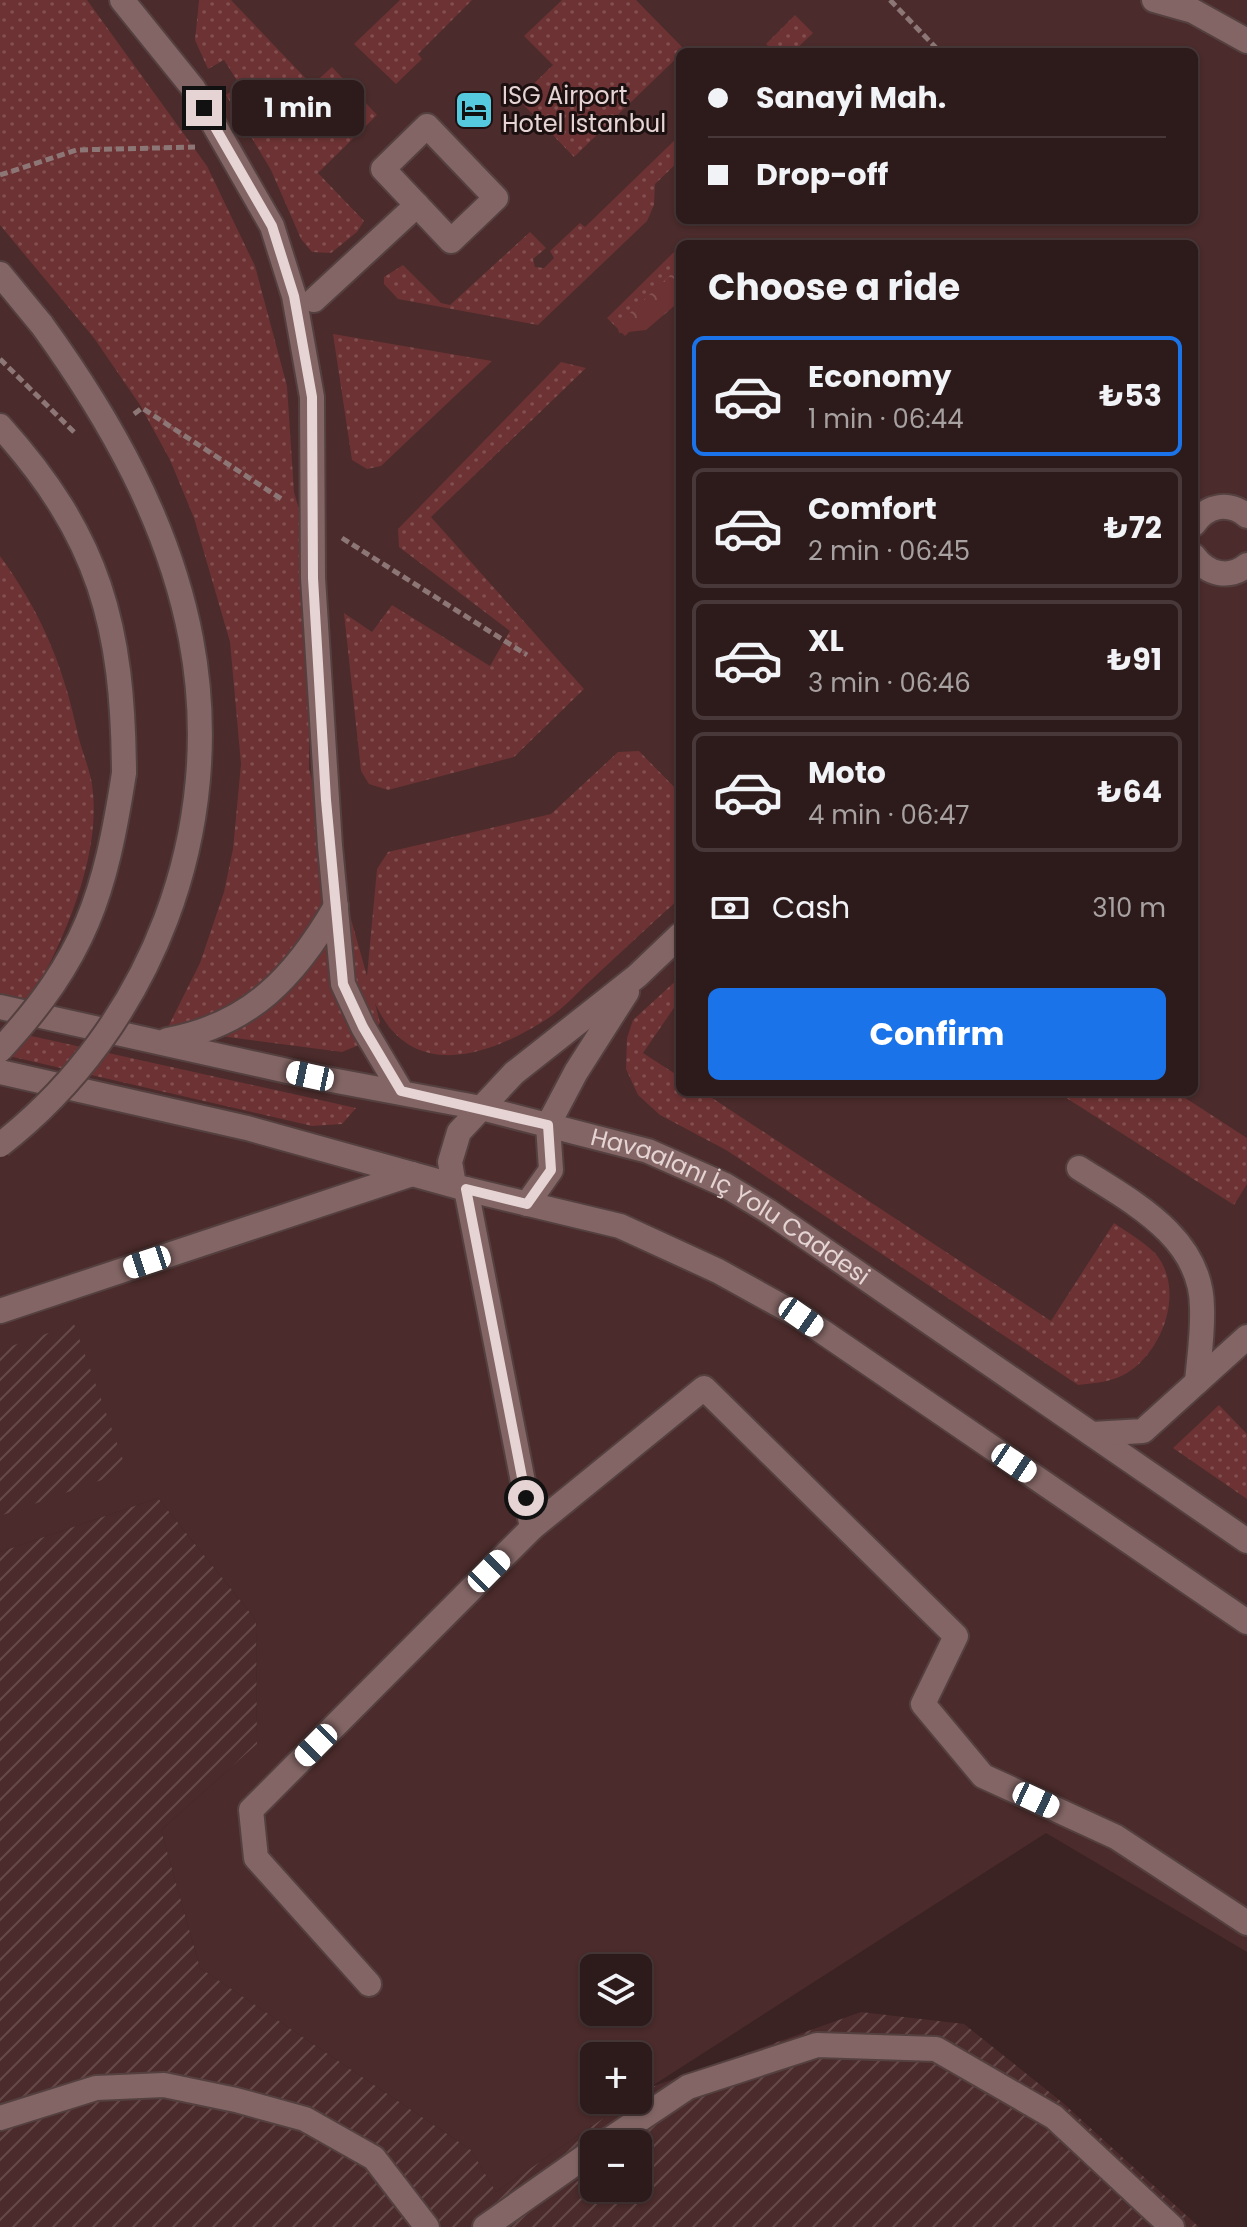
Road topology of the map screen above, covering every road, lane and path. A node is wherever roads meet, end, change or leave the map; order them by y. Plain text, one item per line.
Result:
1 (122, 0) edge
2 (890, 0) edge
3 (1154, 0) edge
4 (1247, 41) edge
5 (936, 48) edge
6 (227, 147) junction
7 (0, 175) edge
8 (417, 205) junction
9 (0, 274) edge
10 (0, 291) edge
11 (314, 300) dead end
12 (42, 325) junction
13 (0, 359) edge
14 (0, 426) edge
15 (77, 436) dead end
16 (1199, 513) edge
17 (1247, 516) edge
18 (1198, 560) edge
19 (1247, 565) edge
20 (458, 615) dead end
21 (527, 655) dead end
22 (336, 906) junction
23 (676, 939) edge
24 (637, 976) junction
25 (0, 1007) edge
26 (156, 1042) junction
27 (0, 1050) edge
28 (0, 1072) edge
29 (401, 1091) junction
30 (481, 1108) junction
31 (548, 1125) junction
32 (0, 1145) edge
33 (1079, 1168) dead end
34 (412, 1174) junction
35 (460, 1187) junction
36 (527, 1204) junction
37 (0, 1311) edge
38 (1247, 1337) edge
39 (1197, 1382) junction
40 (1092, 1434) junction
41 (532, 1528) junction
42 (1247, 1541) edge
43 (1247, 1622) edge
44 (1247, 1923) edge
45 (369, 1984) dead end
46 (0, 2118) edge
47 (624, 2130) edge
48 (580, 2160) edge
49 (427, 2227) edge
50 (485, 2227) edge
51 (1172, 2227) edge

1 - 6 street
2 - 5 path
3 - 4 street
6 - 7 path
6 - 22 street
8 - 8 street
8 - 11 street
9 - 12 street
10 - 12 street
12 - 32 street, bridge
13 - 15 path
14 - 27 street, bridge
16 - 17 street
18 - 19 street
20 - 21 path
22 - 26 street
22 - 29 street
23 - 24 street
24 - 30 street
24 - 31 street
25 - 26 street, Havaalanı İç Yolu Caddesi
26 - 29 street, Havaalanı İç Yolu Caddesi
28 - 34 street
29 - 30 street, Havaalanı İç Yolu Caddesi
30 - 31 street, Havaalanı İç Yolu Caddesi
30 - 35 street
31 - 36 street
31 - 40 street, Havaalanı İç Yolu Caddesi
33 - 39 street
34 - 35 street
34 - 37 street
35 - 36 street
35 - 41 street
36 - 43 street
38 - 39 street
39 - 40 street
40 - 42 street, Havaalanı İç Yolu Caddesi
41 - 44 street
41 - 45 street
46 - 49 street
47 - 51 street
48 - 50 street

